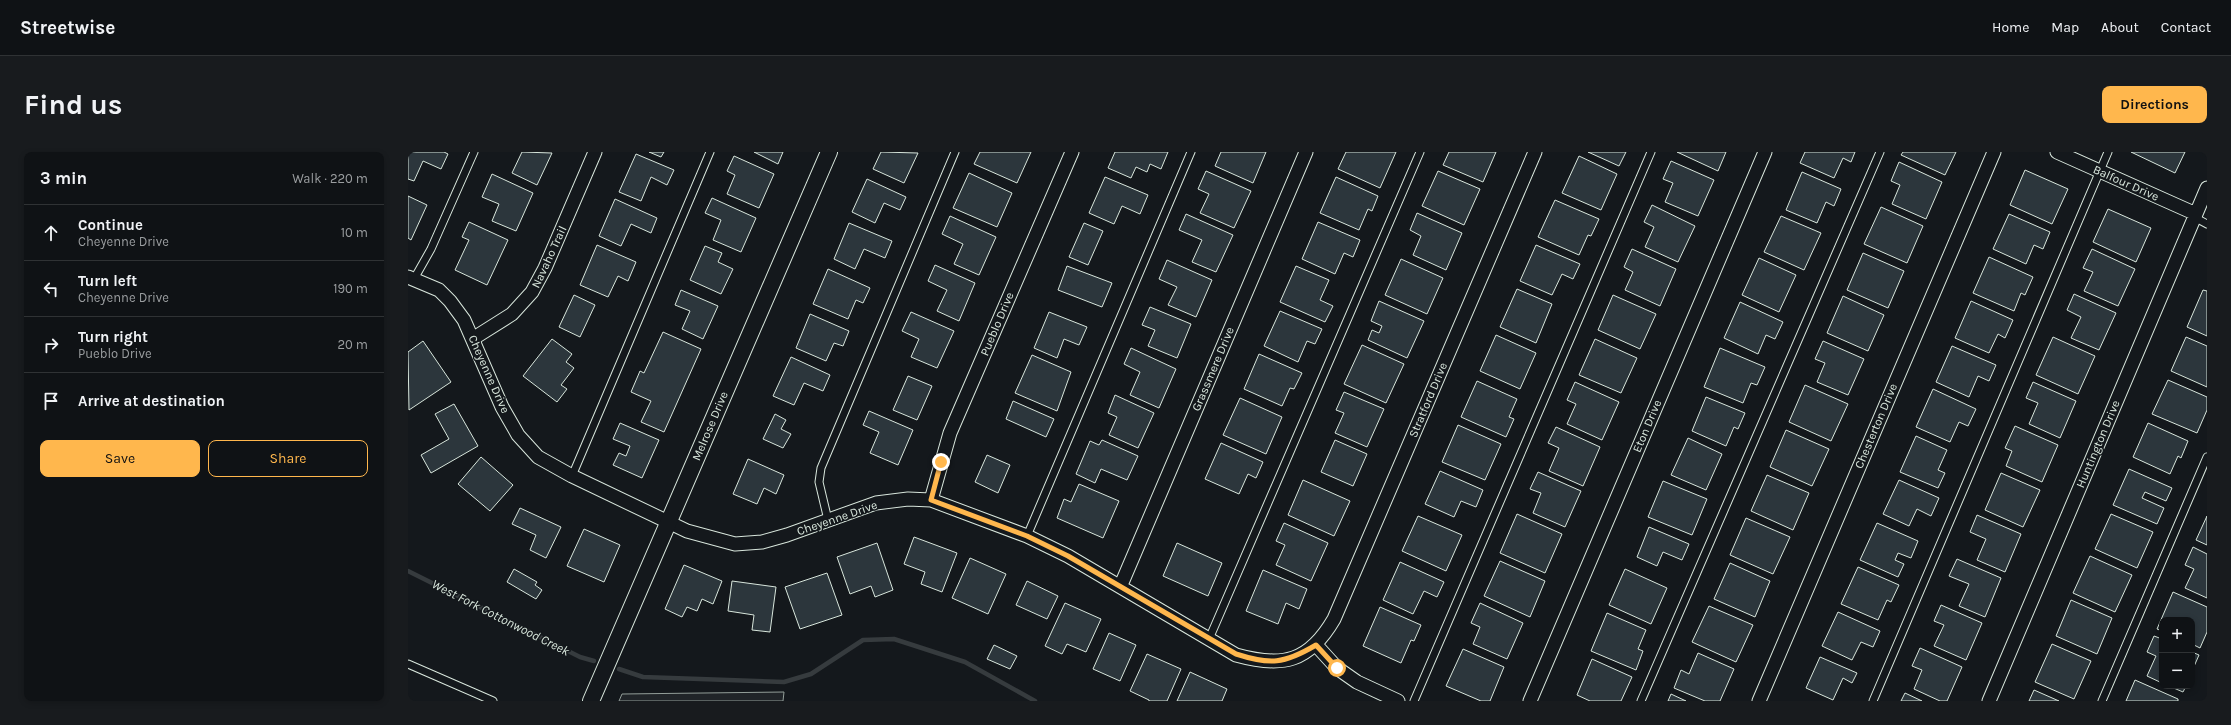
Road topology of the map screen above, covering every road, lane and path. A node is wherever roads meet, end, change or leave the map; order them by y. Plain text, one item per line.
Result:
1 (474, 152) edge
2 (595, 152) edge
3 (710, 152) edge
4 (829, 152) edge
5 (955, 152) edge
6 (1072, 152) edge
7 (1191, 152) edge
8 (1306, 152) edge
9 (1420, 152) edge
10 (1535, 152) edge
11 (1650, 152) edge
12 (1765, 152) edge
13 (1880, 152) edge
14 (1994, 152) edge
15 (2057, 152) edge
16 (2108, 152) edge
17 (2100, 171) junction
18 (2207, 188) edge
19 (2195, 216) junction
20 (2207, 224) edge
21 (411, 278) edge
22 (474, 338) junction
23 (2207, 457) edge
24 (572, 476) junction
25 (931, 500) junction
26 (828, 520) junction
27 (668, 522) junction
28 (1027, 536) junction
29 (1121, 586) junction
30 (1209, 639) junction
31 (1316, 645) junction
32 (408, 664) edge
33 (493, 701) edge
34 (591, 701) edge
35 (1398, 701) edge
36 (1414, 701) edge
37 (1530, 701) edge
38 (1641, 701) edge
39 (1759, 701) edge
40 (1873, 701) edge
41 (1989, 701) edge
42 (2102, 701) edge

1 - 21 lane
2 - 22 street, Navaho Trail
3 - 24 lane
4 - 27 street, Melrose Drive
5 - 26 lane
6 - 25 street, Pueblo Drive
7 - 28 lane
8 - 29 street, Grassmere Drive
9 - 30 lane
10 - 31 street, Stratford Drive
11 - 36 lane
12 - 37 street, Eton Drive
13 - 38 lane
14 - 39 street, Chesterton Drive
15 - 17 street, Balfour Drive
16 - 17 lane
17 - 19 street, Balfour Drive
17 - 40 lane
18 - 19 street, Huntington Drive
19 - 20 lane
19 - 41 street, Huntington Drive
21 - 22 street, Cheyenne Drive
22 - 24 street, Cheyenne Drive
23 - 42 lane
24 - 27 street, Cheyenne Drive
25 - 26 street, Cheyenne Drive
25 - 28 street, Cheyenne Drive
26 - 27 street, Cheyenne Drive
27 - 34 street, Melrose Drive
28 - 29 street, Cheyenne Drive
29 - 30 street, Cheyenne Drive
30 - 31 street, Cheyenne Drive
31 - 35 street
32 - 33 lane

